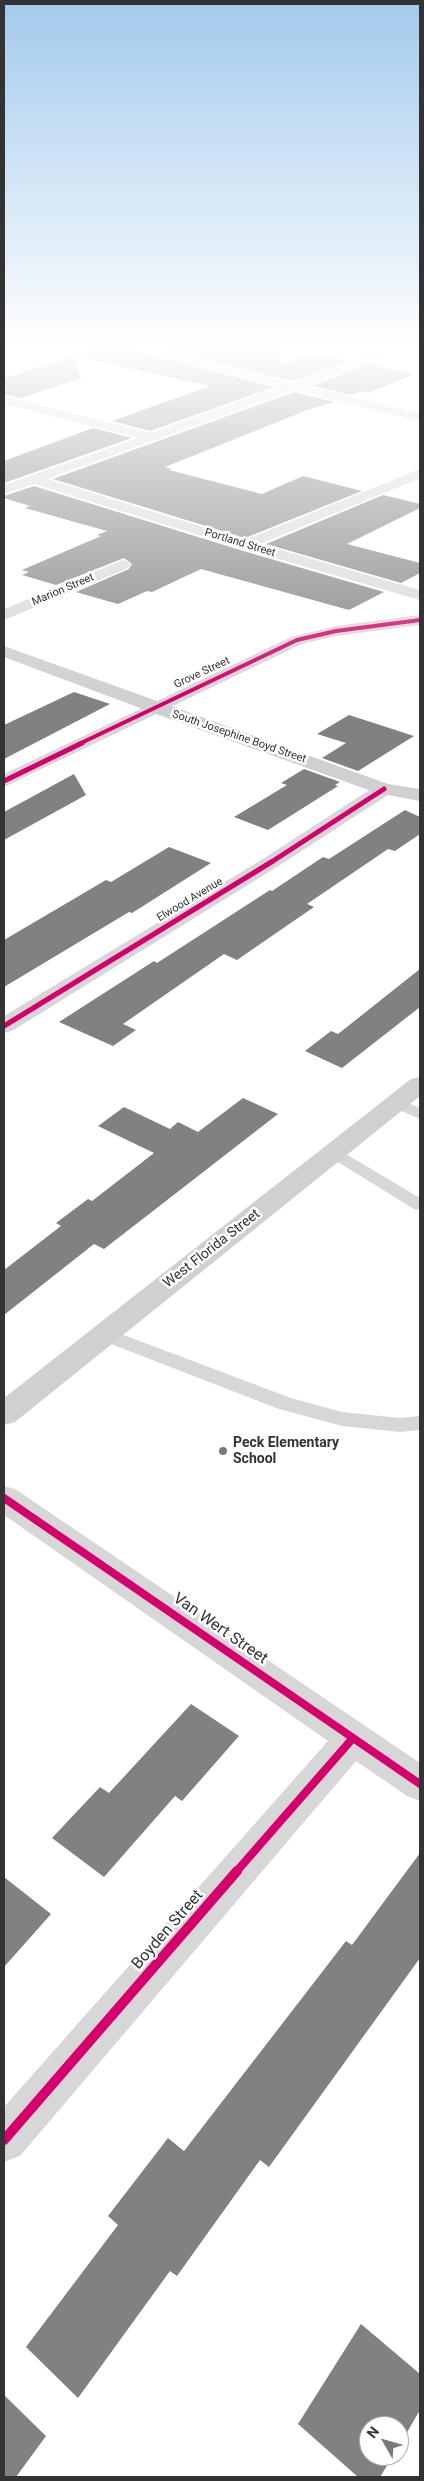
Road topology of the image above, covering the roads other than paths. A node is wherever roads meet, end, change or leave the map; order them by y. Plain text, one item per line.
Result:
1 (78, 463) edge
2 (420, 473) edge
3 (32, 479) junction
4 (4, 490) edge
5 (246, 545) junction
6 (123, 565) dead end
7 (420, 595) edge
8 (4, 615) edge
9 (420, 620) edge
10 (4, 651) edge
11 (154, 707) junction
12 (4, 781) edge
13 (384, 789) junction
14 (420, 795) edge
15 (4, 1026) edge
16 (420, 1084) edge
17 (408, 1108) edge
18 (334, 1152) junction
19 (420, 1205) edge
20 (105, 1334) junction
21 (4, 1414) edge
22 (420, 1424) edge
23 (4, 1498) edge
24 (353, 1738) junction
25 (420, 1784) edge
26 (4, 2140) edge

1 - 3 street
2 - 5 street
3 - 4 street
3 - 5 street, Portland Street
5 - 7 street, Portland Street
6 - 8 street, Marion Street
9 - 11 street, Grove Street
10 - 11 main road, South Josephine Boyd Street
11 - 12 street, Grove Street
11 - 13 main road, South Josephine Boyd Street
13 - 14 main road, South Josephine Boyd Street
13 - 15 street, Elwood Avenue
16 - 17 main road, West Florida Street
17 - 18 main road, West Florida Street
18 - 19 lane
18 - 20 main road, West Florida Street
20 - 21 main road, West Florida Street
20 - 22 lane
23 - 24 street, Van Wert Street
24 - 25 street, Van Wert Street
24 - 26 street, Boyden Street

